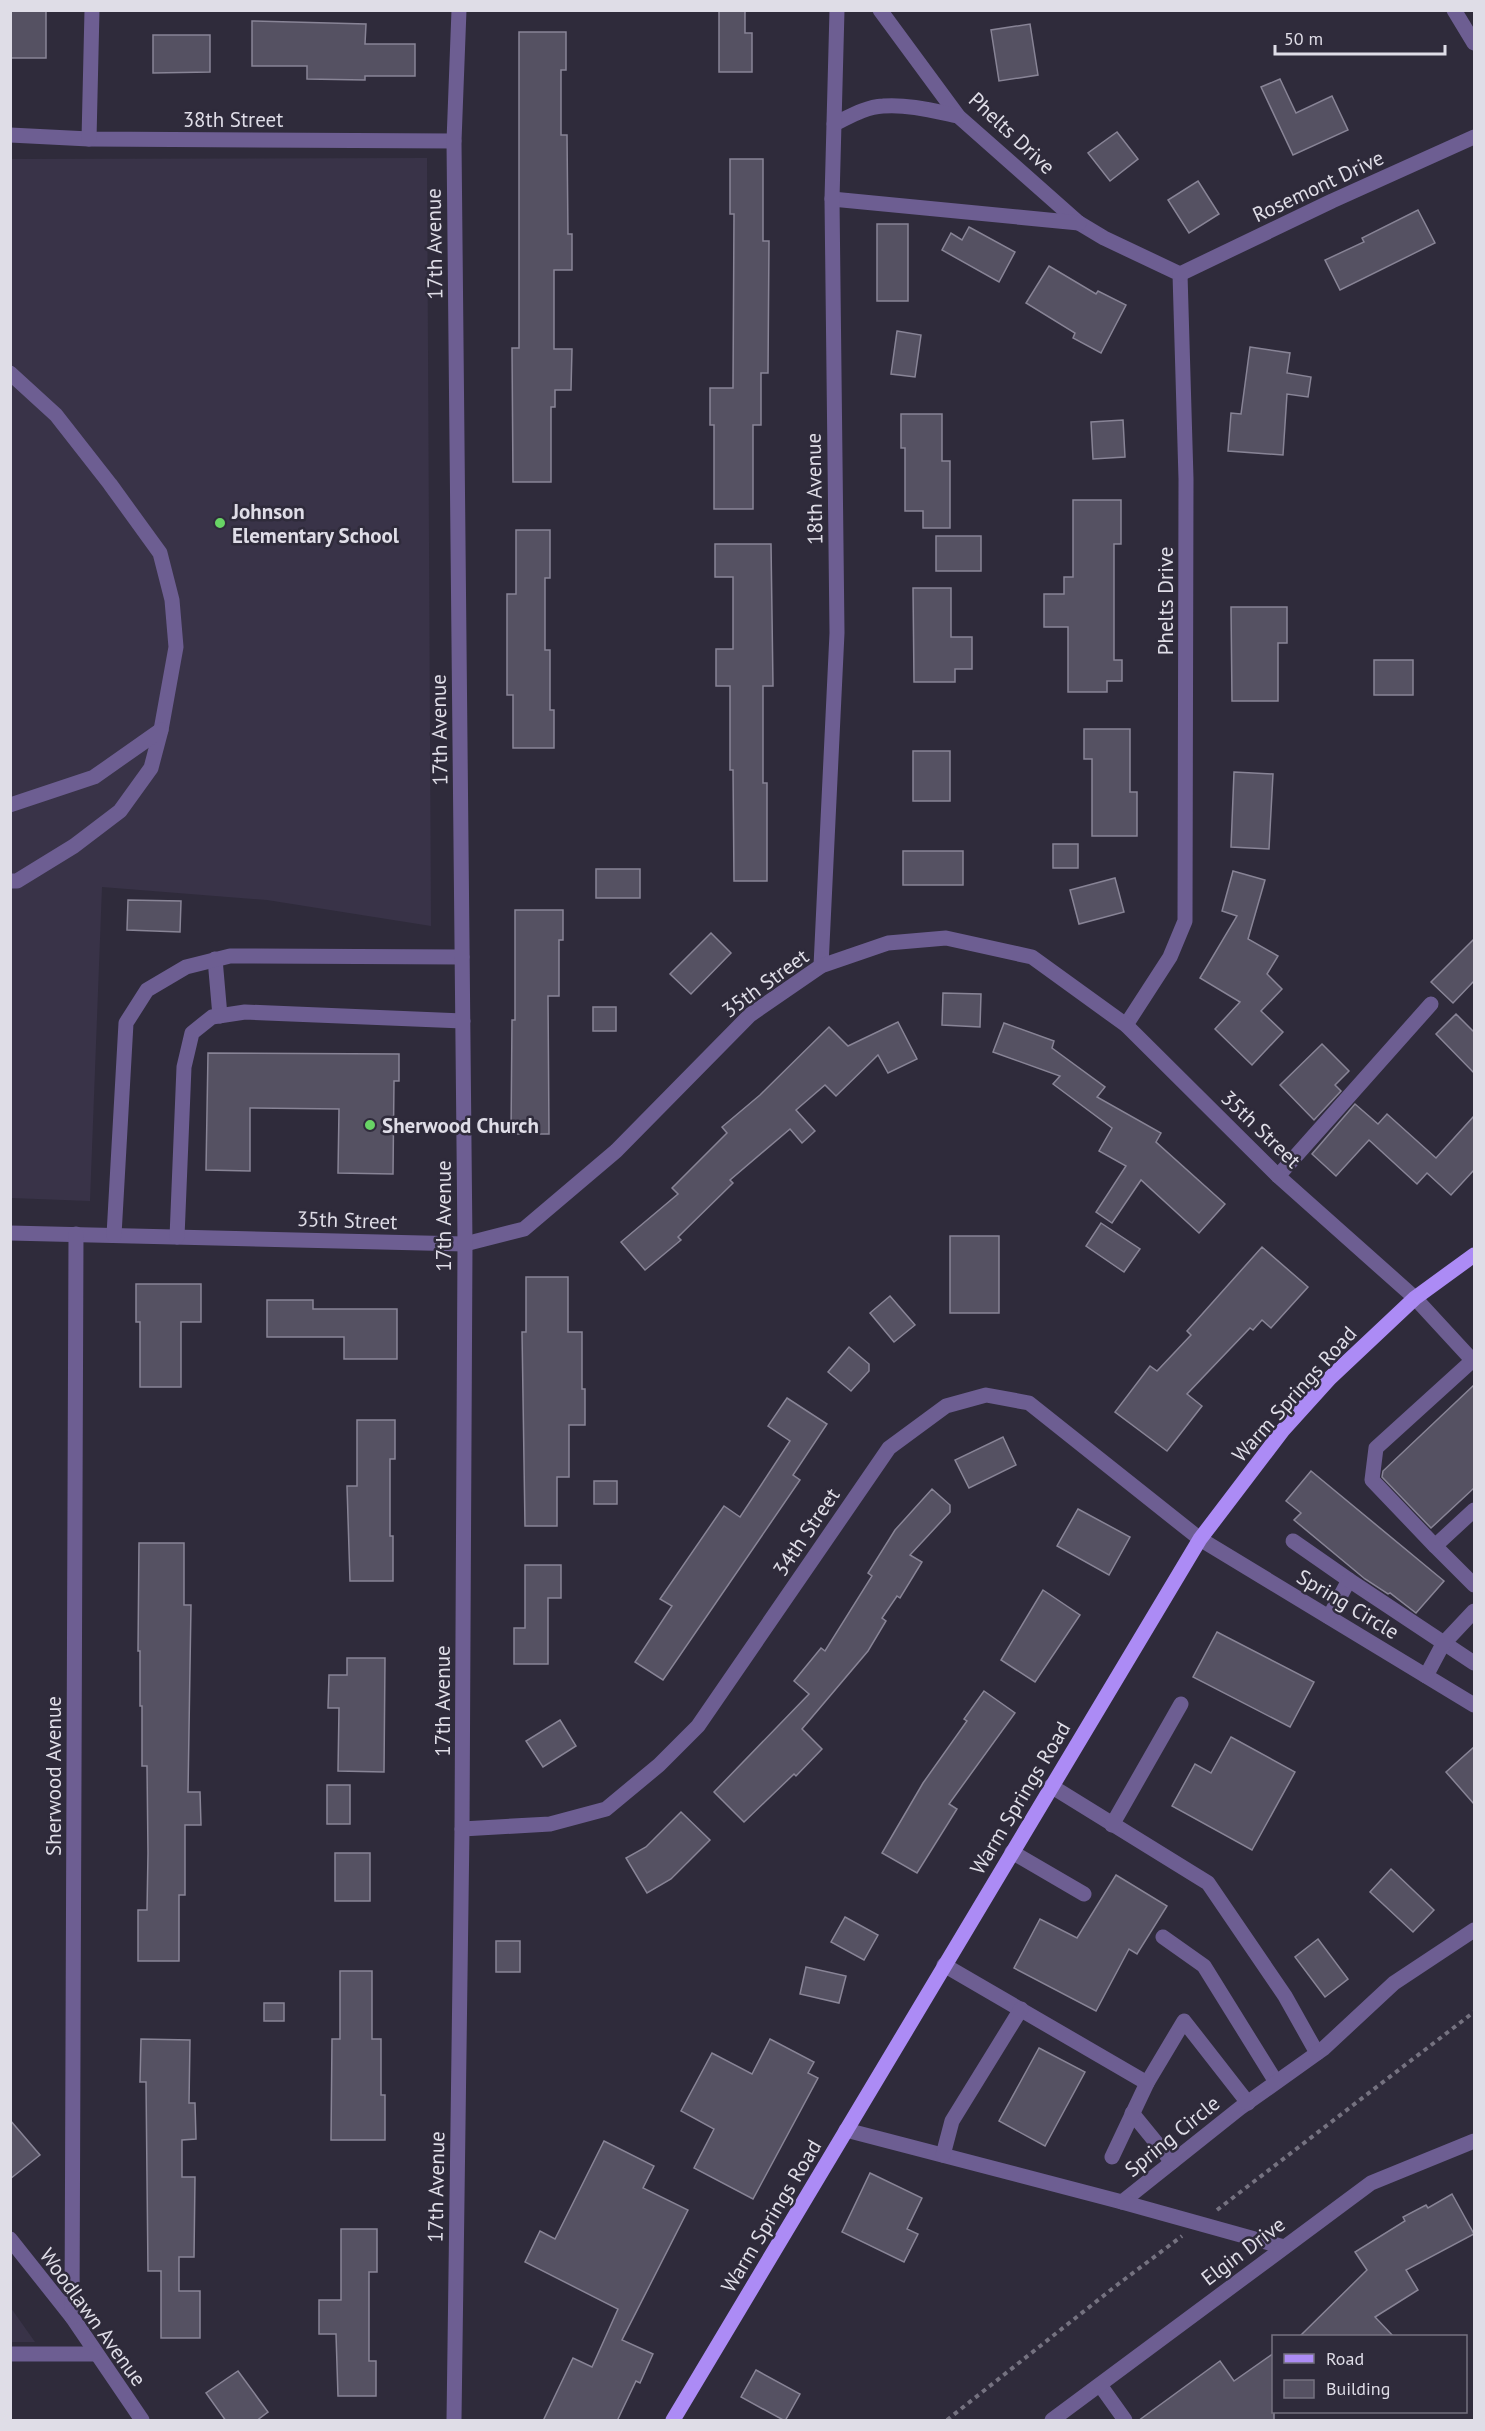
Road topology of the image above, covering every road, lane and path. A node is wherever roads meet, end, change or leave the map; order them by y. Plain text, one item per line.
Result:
1 (92, 10) edge
2 (459, 10) edge
3 (837, 10) edge
4 (880, 10) edge
5 (1454, 10) edge
6 (1474, 43) edge
7 (958, 116) junction
8 (834, 124) junction
9 (10, 135) edge
10 (1474, 137) edge
11 (89, 139) junction
12 (454, 141) junction
13 (832, 199) junction
14 (1078, 223) junction
15 (1180, 274) junction
16 (10, 373) edge
17 (161, 730) junction
18 (10, 805) edge
19 (10, 881) edge
20 (462, 957) junction
21 (215, 960) junction
22 (821, 966) junction
23 (1431, 1004) dead end
24 (220, 1016) junction
25 (463, 1021) junction
26 (1126, 1025) junction
27 (1278, 1176) junction
28 (10, 1233) edge
29 (76, 1234) junction
30 (114, 1235) junction
31 (177, 1236) junction
32 (465, 1244) junction
33 (1474, 1255) edge
34 (1414, 1298) junction
35 (1474, 1361) edge
36 (1474, 1510) edge
37 (1200, 1539) junction
38 (1293, 1541) dead end
39 (1435, 1546) junction
40 (1349, 1580) junction
41 (1474, 1585) edge
42 (1474, 1611) edge
43 (1329, 1617) junction
44 (1443, 1644) junction
45 (1474, 1663) edge
46 (1426, 1676) junction
47 (1181, 1704) dead end
48 (1474, 1705) edge
49 (1051, 1786) junction
50 (1112, 1825) junction
51 (462, 1829) junction
52 (1012, 1852) junction
53 (1084, 1894) dead end
54 (1474, 1930) edge
55 (1162, 1937) dead end
56 (944, 1965) junction
57 (1021, 2010) junction
58 (1317, 2053) junction
59 (1276, 2082) junction
60 (1147, 2083) junction
61 (1248, 2103) junction
62 (1132, 2114) junction
63 (846, 2130) junction
64 (1474, 2141) edge
65 (943, 2155) junction
66 (1112, 2157) dead end
67 (1172, 2163) junction
68 (1122, 2202) junction
69 (10, 2240) edge
70 (1284, 2247) junction
71 (72, 2317) junction
72 (10, 2354) edge
73 (95, 2354) junction
74 (1100, 2385) junction
75 (142, 2421) edge
76 (454, 2421) edge
77 (673, 2421) edge
78 (1052, 2421) edge
79 (1125, 2421) edge

1 - 11 street
2 - 12 street, 17th Avenue
3 - 8 street, 18th Avenue
4 - 7 street, Phelts Drive
5 - 6 street
7 - 8 street
7 - 14 street, Phelts Drive
8 - 13 street, 18th Avenue
9 - 11 street, 38th Street
10 - 15 street, Rosemont Drive
11 - 12 street, 38th Street
12 - 20 street, 17th Avenue
13 - 14 street, Phelts Drive
13 - 22 street, 18th Avenue
14 - 15 street, Phelts Drive
15 - 26 street, Phelts Drive
16 - 17 street
17 - 18 street
17 - 19 street
20 - 21 street
20 - 25 street, 17th Avenue
21 - 24 street
21 - 30 street
22 - 26 street, 35th Street
22 - 32 street, 35th Street
23 - 27 street
24 - 25 street
24 - 31 street
25 - 32 street, 17th Avenue
26 - 27 street, 35th Street
27 - 34 street, 35th Street
28 - 29 street, 35th Street
29 - 30 street, 35th Street
29 - 71 street, Sherwood Avenue
30 - 31 street, 35th Street
31 - 32 street, 35th Street
32 - 51 street, 17th Avenue
33 - 34 main road, Warm Springs Road
34 - 35 street, 35th Street
34 - 37 main road, Warm Springs Road
35 - 39 street
36 - 39 street
37 - 43 street, Spring Circle
37 - 49 main road, Warm Springs Road
37 - 51 street, 34th Street
38 - 40 street
39 - 41 street
40 - 43 street
40 - 44 street
42 - 44 street
43 - 46 street, Spring Circle
44 - 45 street
44 - 46 street
46 - 48 street, Spring Circle
47 - 50 street
49 - 50 street
49 - 52 main road, Warm Springs Road
50 - 58 street
51 - 76 street, 17th Avenue
52 - 53 street
52 - 56 main road, Warm Springs Road
54 - 58 street, Spring Circle
55 - 59 street
56 - 57 street
56 - 63 main road, Warm Springs Road
57 - 60 street
57 - 65 street
58 - 59 street, Spring Circle
59 - 61 street, Spring Circle
60 - 61 street
60 - 62 street
61 - 67 street, Spring Circle
62 - 66 street
62 - 67 street
63 - 65 street, Spring Circle
63 - 77 main road, Warm Springs Road
64 - 70 street, Elgin Drive
65 - 68 street, Spring Circle
67 - 68 street, Spring Circle
68 - 70 street
69 - 71 street, Woodlawn Avenue
70 - 74 street, Elgin Drive
71 - 73 street, Woodlawn Avenue
72 - 73 street
73 - 75 street, Woodlawn Avenue
74 - 78 street, Elgin Drive
74 - 79 street

